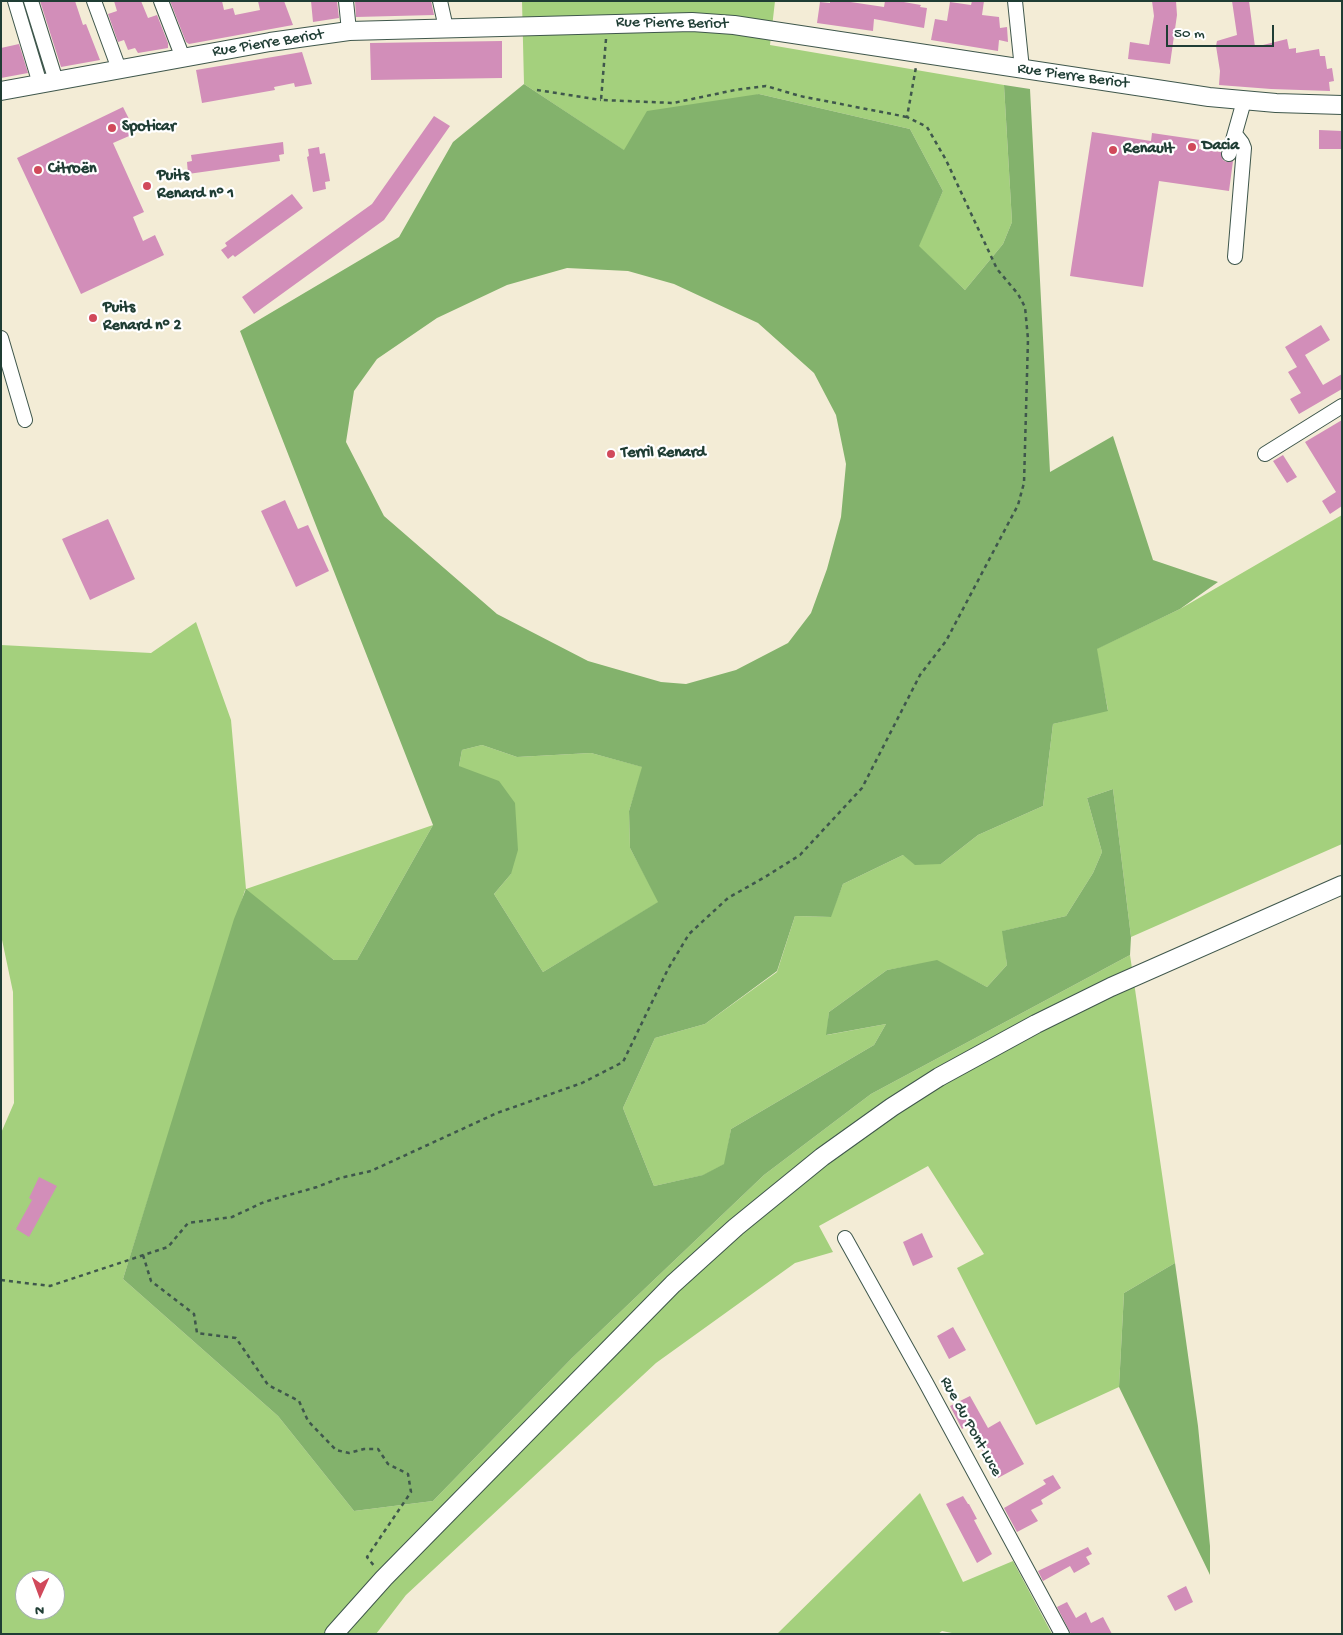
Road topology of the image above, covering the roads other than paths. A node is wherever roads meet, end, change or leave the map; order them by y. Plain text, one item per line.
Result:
1 (15, 1) edge
2 (31, 1) edge
3 (94, 1) edge
4 (161, 1) edge
5 (346, 1) edge
6 (440, 1) edge
7 (1015, 1) edge
8 (446, 28) junction
9 (349, 31) junction
10 (183, 58) junction
11 (119, 69) junction
12 (1022, 69) junction
13 (48, 83) junction
14 (1, 91) edge
15 (1244, 101) junction
16 (1342, 104) edge
17 (1235, 134) junction
18 (1230, 154) dead end
19 (1235, 257) dead end
20 (1, 338) edge
21 (1342, 406) edge
22 (25, 420) dead end
23 (1265, 454) dead end
24 (1342, 885) edge
25 (845, 1238) dead end
26 (334, 1634) edge
27 (1062, 1634) edge

1 - 13 street
2 - 13 street
3 - 11 street
4 - 10 street
5 - 9 street
6 - 8 street
7 - 12 street
8 - 9 main road, Rue Pierre Beriot
8 - 12 main road, Rue Pierre Beriot
9 - 10 main road, Rue Pierre Beriot
10 - 11 main road, Rue Pierre Beriot
11 - 13 main road, Rue Pierre Beriot
12 - 15 main road, Rue Pierre Beriot
13 - 14 main road, Rue Pierre Beriot
15 - 16 main road, Rue Pierre Beriot
15 - 17 street
17 - 18 street
17 - 19 street
20 - 22 street
21 - 23 street
24 - 26 main road
25 - 27 street, Rue du Pont Luce

